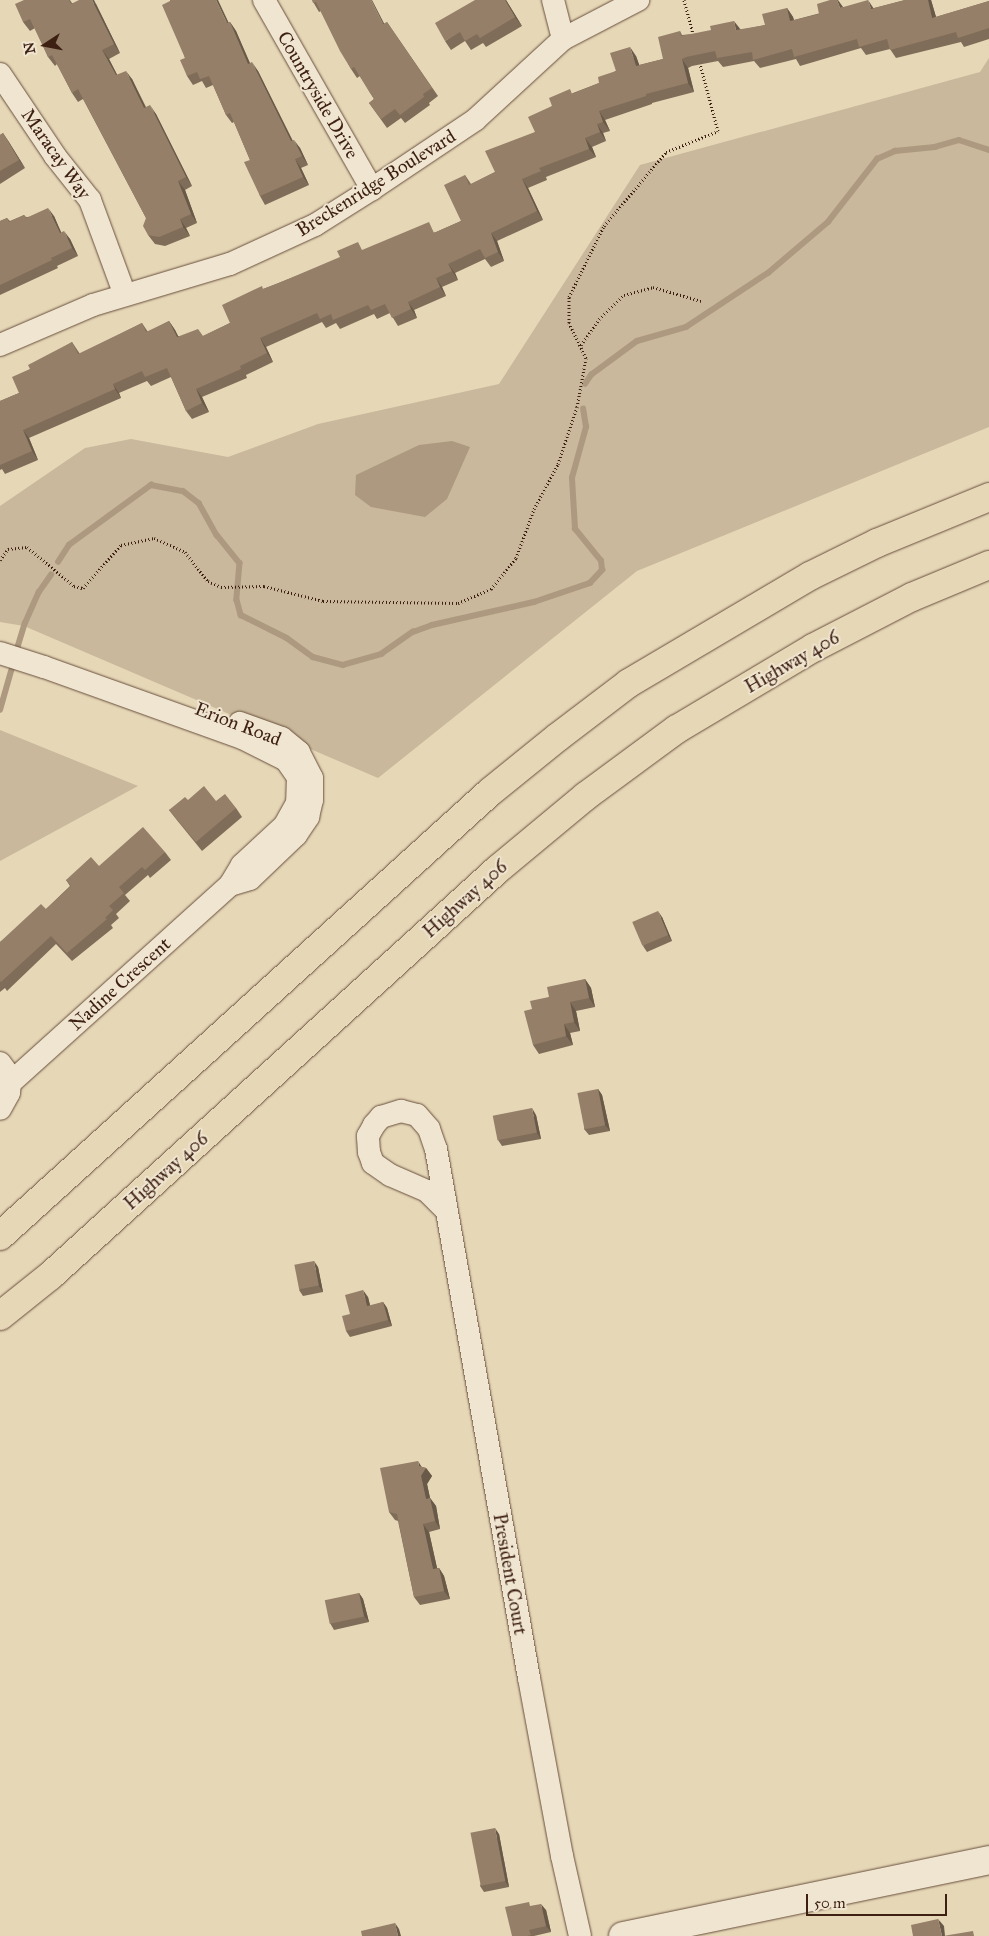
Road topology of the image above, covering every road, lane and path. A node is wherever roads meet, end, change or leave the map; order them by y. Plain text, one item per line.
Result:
1 (264, 0) edge
2 (553, 0) edge
3 (638, 0) edge
4 (684, 0) edge
5 (563, 39) junction
6 (696, 47) edge
7 (698, 56) edge
8 (0, 76) edge
9 (372, 189) junction
10 (125, 295) junction
11 (702, 301) dead end
12 (0, 345) edge
13 (580, 346) junction
14 (989, 497) edge
15 (0, 560) edge
16 (989, 565) edge
17 (0, 638) edge
18 (0, 654) edge
19 (46, 661) junction
20 (230, 885) joint
21 (0, 1063) edge
22 (10, 1083) junction
23 (0, 1110) edge
24 (446, 1210) dead end
25 (0, 1236) edge
26 (0, 1316) edge
27 (989, 1860) edge
28 (580, 1936) edge
29 (623, 1936) edge

1 - 9 street, Countryside Drive
2 - 5 street
3 - 5 street, Breckenridge Boulevard
4 - 6 path
5 - 9 street, Breckenridge Boulevard
7 - 13 path
8 - 10 street, Maracay Way
9 - 10 street, Breckenridge Boulevard
10 - 12 street, Breckenridge Boulevard
11 - 13 path
13 - 15 path
14 - 25 highway
16 - 26 highway, Highway 406
17 - 19 street, Erion Road
18 - 19 street, Erion Road
19 - 20 street, Erion Road
20 - 22 street, Nadine Crescent
21 - 22 street
22 - 23 street, Nadine Crescent
24 - 28 street, President Court
27 - 29 street

